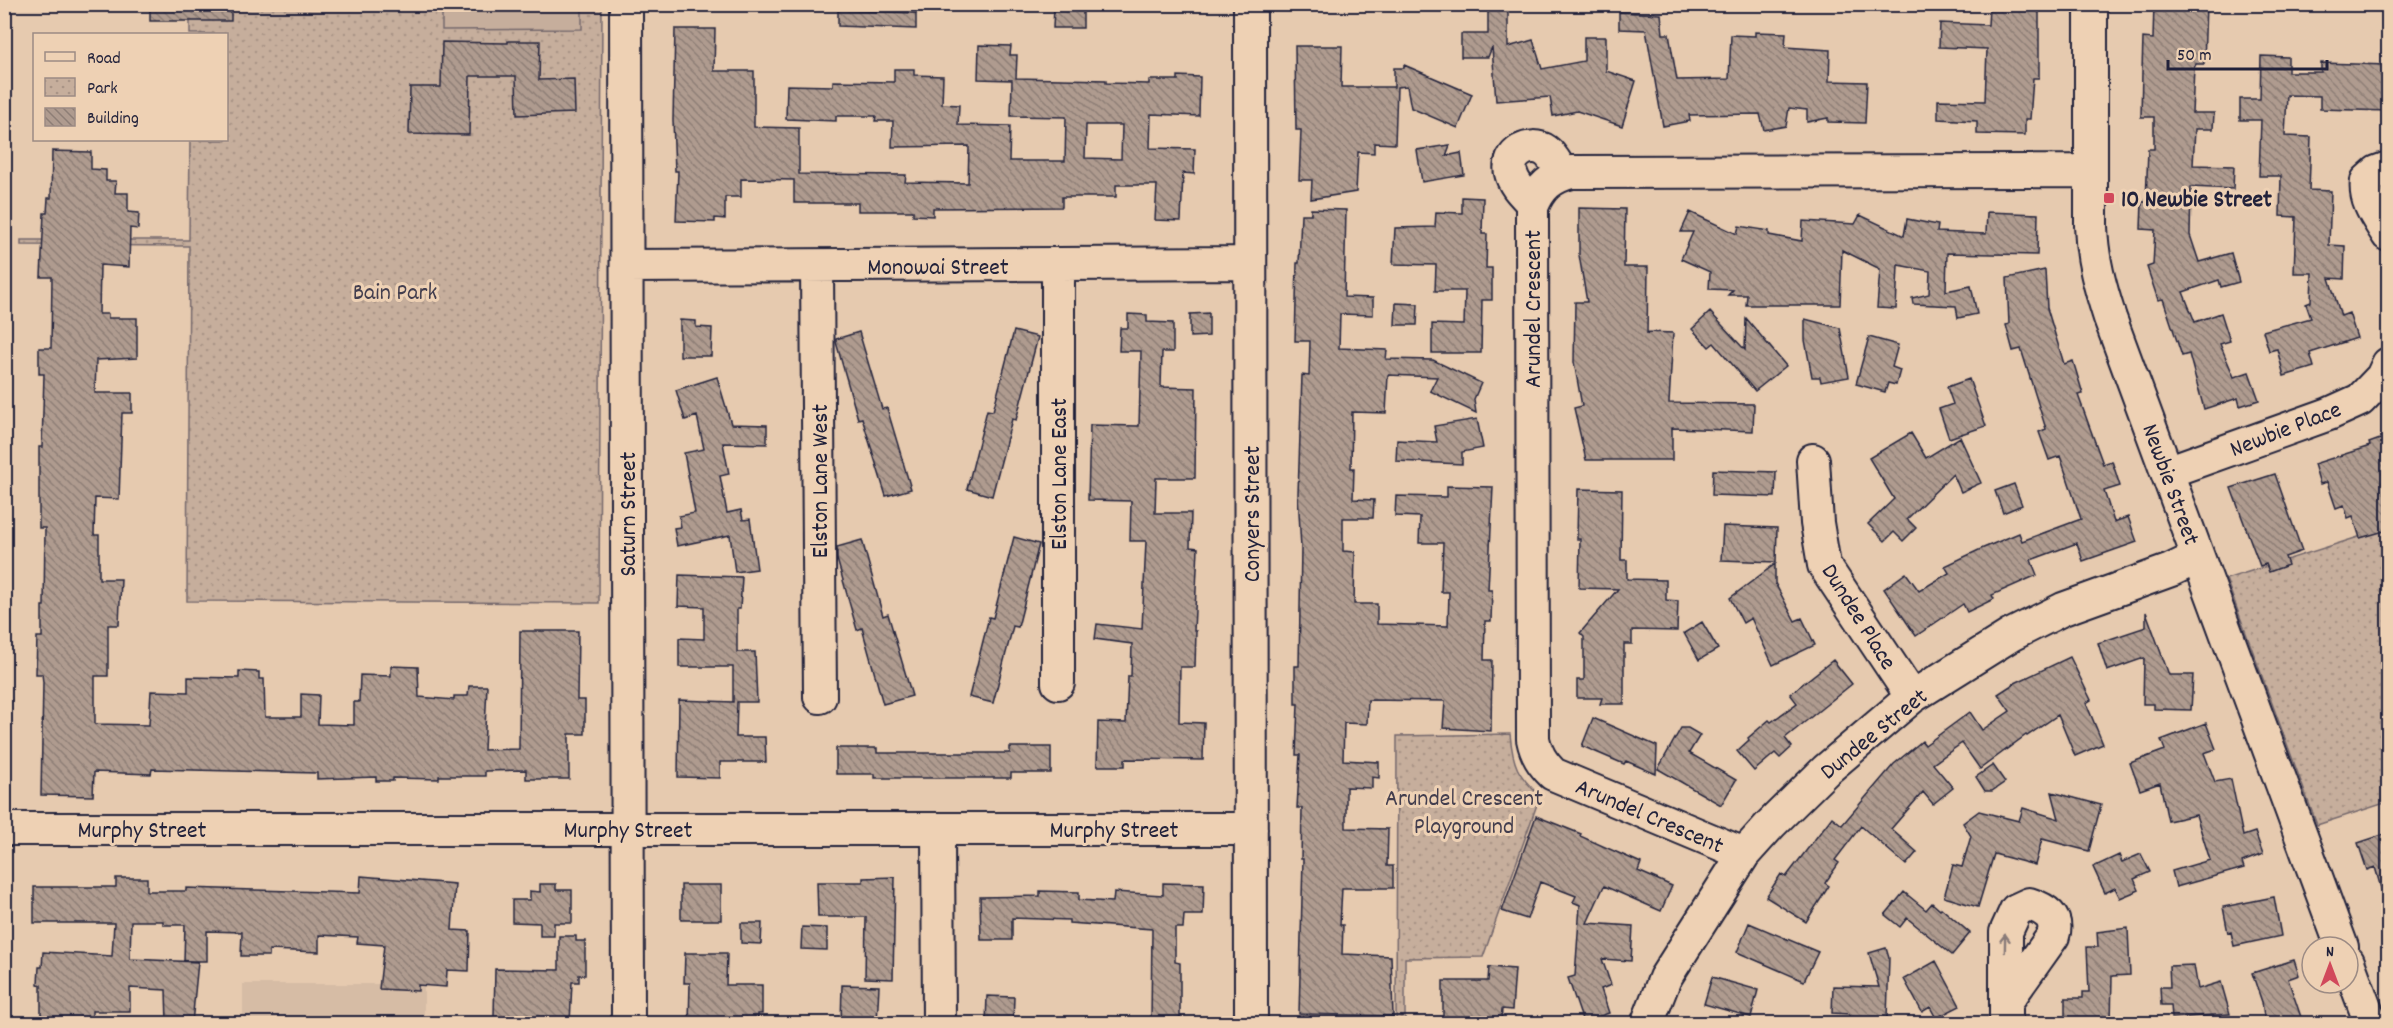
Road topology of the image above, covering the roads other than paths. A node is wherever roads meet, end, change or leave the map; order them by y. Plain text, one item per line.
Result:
1 (626, 4) edge
2 (1250, 4) edge
3 (2091, 4) edge
4 (2388, 168) edge
5 (2091, 171) junction
6 (1563, 174) junction
7 (1533, 204) junction
8 (2388, 235) edge
9 (1250, 263) junction
10 (627, 266) junction
11 (817, 266) junction
12 (1058, 266) junction
13 (2388, 364) edge
14 (1813, 460) dead end
15 (2167, 472) junction
16 (2198, 557) junction
17 (1058, 683) dead end
18 (820, 697) dead end
19 (1912, 697) junction
20 (4, 829) edge
21 (627, 829) junction
22 (938, 829) junction
23 (1251, 829) junction
24 (1743, 854) junction
25 (2338, 935) edge
26 (2360, 994) edge
27 (628, 1023) edge
28 (939, 1023) edge
29 (1251, 1023) edge
30 (1647, 1023) edge
31 (2371, 1023) edge

1 - 10 street, Saturn Street
2 - 9 street, Conyers Street
3 - 5 street, Newbie Street
4 - 8 street
5 - 6 street
5 - 15 street, Newbie Street
6 - 7 street, Arundel Crescent
6 - 7 street
7 - 24 street, Arundel Crescent
9 - 12 street, Monowai Street
9 - 23 street, Conyers Street
10 - 11 street, Monowai Street
10 - 21 street, Saturn Street
11 - 12 street, Monowai Street
11 - 18 street, Elston Lane West
12 - 17 street, Elston Lane East
13 - 15 street, Newbie Place
14 - 19 street, Dundee Place
15 - 16 street, Newbie Street
16 - 19 street, Dundee Street
16 - 25 street, Newbie Street
19 - 24 street, Dundee Street
20 - 21 street, Murphy Street
21 - 22 street, Murphy Street
21 - 27 street, Saturn Street
22 - 23 street, Murphy Street
22 - 28 street
23 - 29 street, Conyers Street
24 - 30 street, Dundee Street
26 - 31 street

